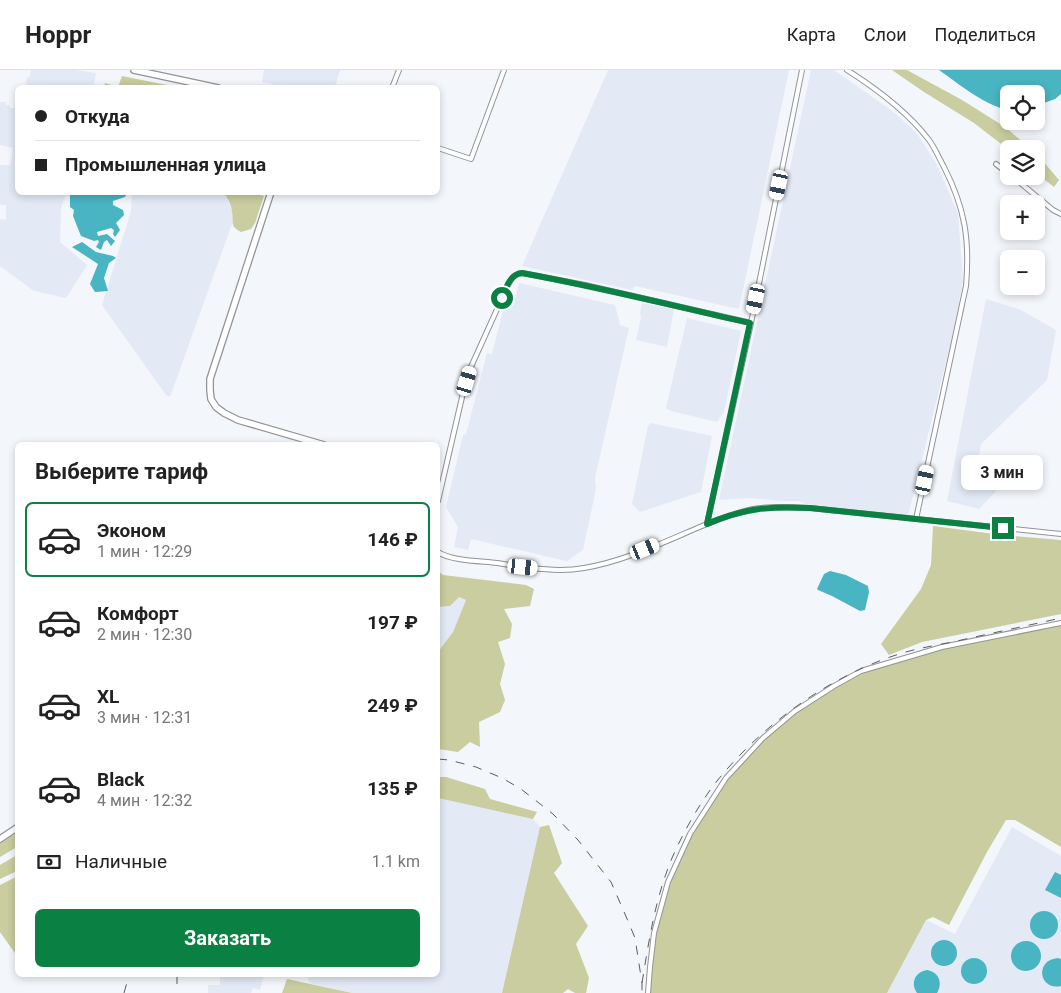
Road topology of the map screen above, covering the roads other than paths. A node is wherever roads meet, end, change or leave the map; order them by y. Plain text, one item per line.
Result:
1 (134, 70) edge
2 (399, 70) edge
3 (504, 70) edge
4 (802, 70) edge
5 (847, 70) edge
6 (204, 85) edge
7 (393, 85) edge
8 (440, 149) edge
9 (996, 164) dead end
10 (1000, 167) edge
11 (1023, 185) edge
12 (270, 195) edge
13 (1061, 214) edge
14 (750, 323) junction
15 (314, 442) edge
16 (442, 477) joint
17 (440, 488) edge
18 (916, 519) junction
19 (707, 524) junction
20 (1061, 534) edge
21 (440, 553) edge
22 (440, 557) edge
23 (447, 557) junction
24 (1061, 623) edge
25 (15, 830) edge
26 (0, 839) edge
27 (648, 993) edge

1 - 6 street
2 - 7 street
3 - 8 street
4 - 14 street
5 - 18 street
9 - 10 street
11 - 13 street
12 - 15 street
14 - 16 street
14 - 19 street
16 - 17 street
18 - 19 street
18 - 20 street
19 - 23 street
21 - 23 street
22 - 23 street
24 - 27 street
25 - 26 street

